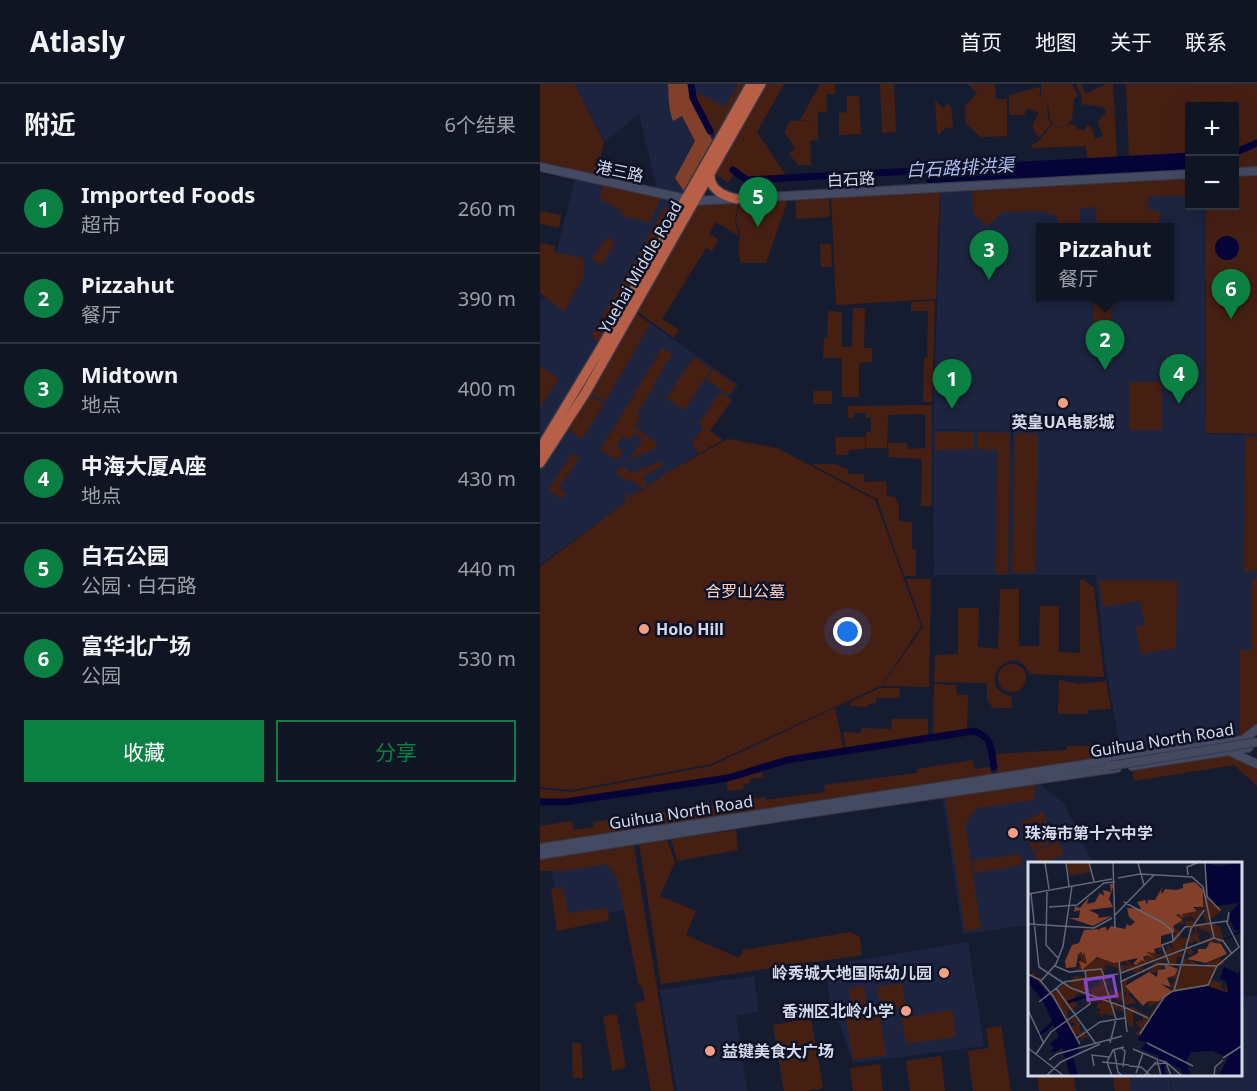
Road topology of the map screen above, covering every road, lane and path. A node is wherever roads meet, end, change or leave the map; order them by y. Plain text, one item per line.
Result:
1 (751, 84) edge
2 (761, 84) edge
3 (540, 167) edge
4 (1257, 170) edge
5 (1239, 172) edge
6 (710, 174) junction
7 (1185, 174) edge
8 (737, 199) junction
9 (690, 200) junction
10 (540, 449) edge
11 (540, 463) edge
12 (1257, 729) edge
13 (1243, 740) junction
14 (1257, 742) edge
15 (1230, 751) junction
16 (1257, 765) edge
17 (1094, 768) junction
18 (540, 848) edge
19 (540, 855) edge

1 - 9 highway, Yuehai Middle Road
2 - 6 highway, Yuehai Middle Road
3 - 9 main road, 港三路
4 - 5 main road
6 - 8 highway
6 - 9 highway, Yuehai Middle Road
7 - 8 main road, 白石路
8 - 9 main road, 白石路
9 - 10 highway, Yuehai Middle Road
9 - 11 highway, Yuehai Middle Road
12 - 13 main road
13 - 15 main road, Guihua North Road
13 - 17 main road, Guihua North Road
14 - 17 main road, bridge
15 - 16 main road
15 - 17 main road, Guihua North Road
17 - 18 main road, Guihua North Road
17 - 19 main road, Guihua North Road

